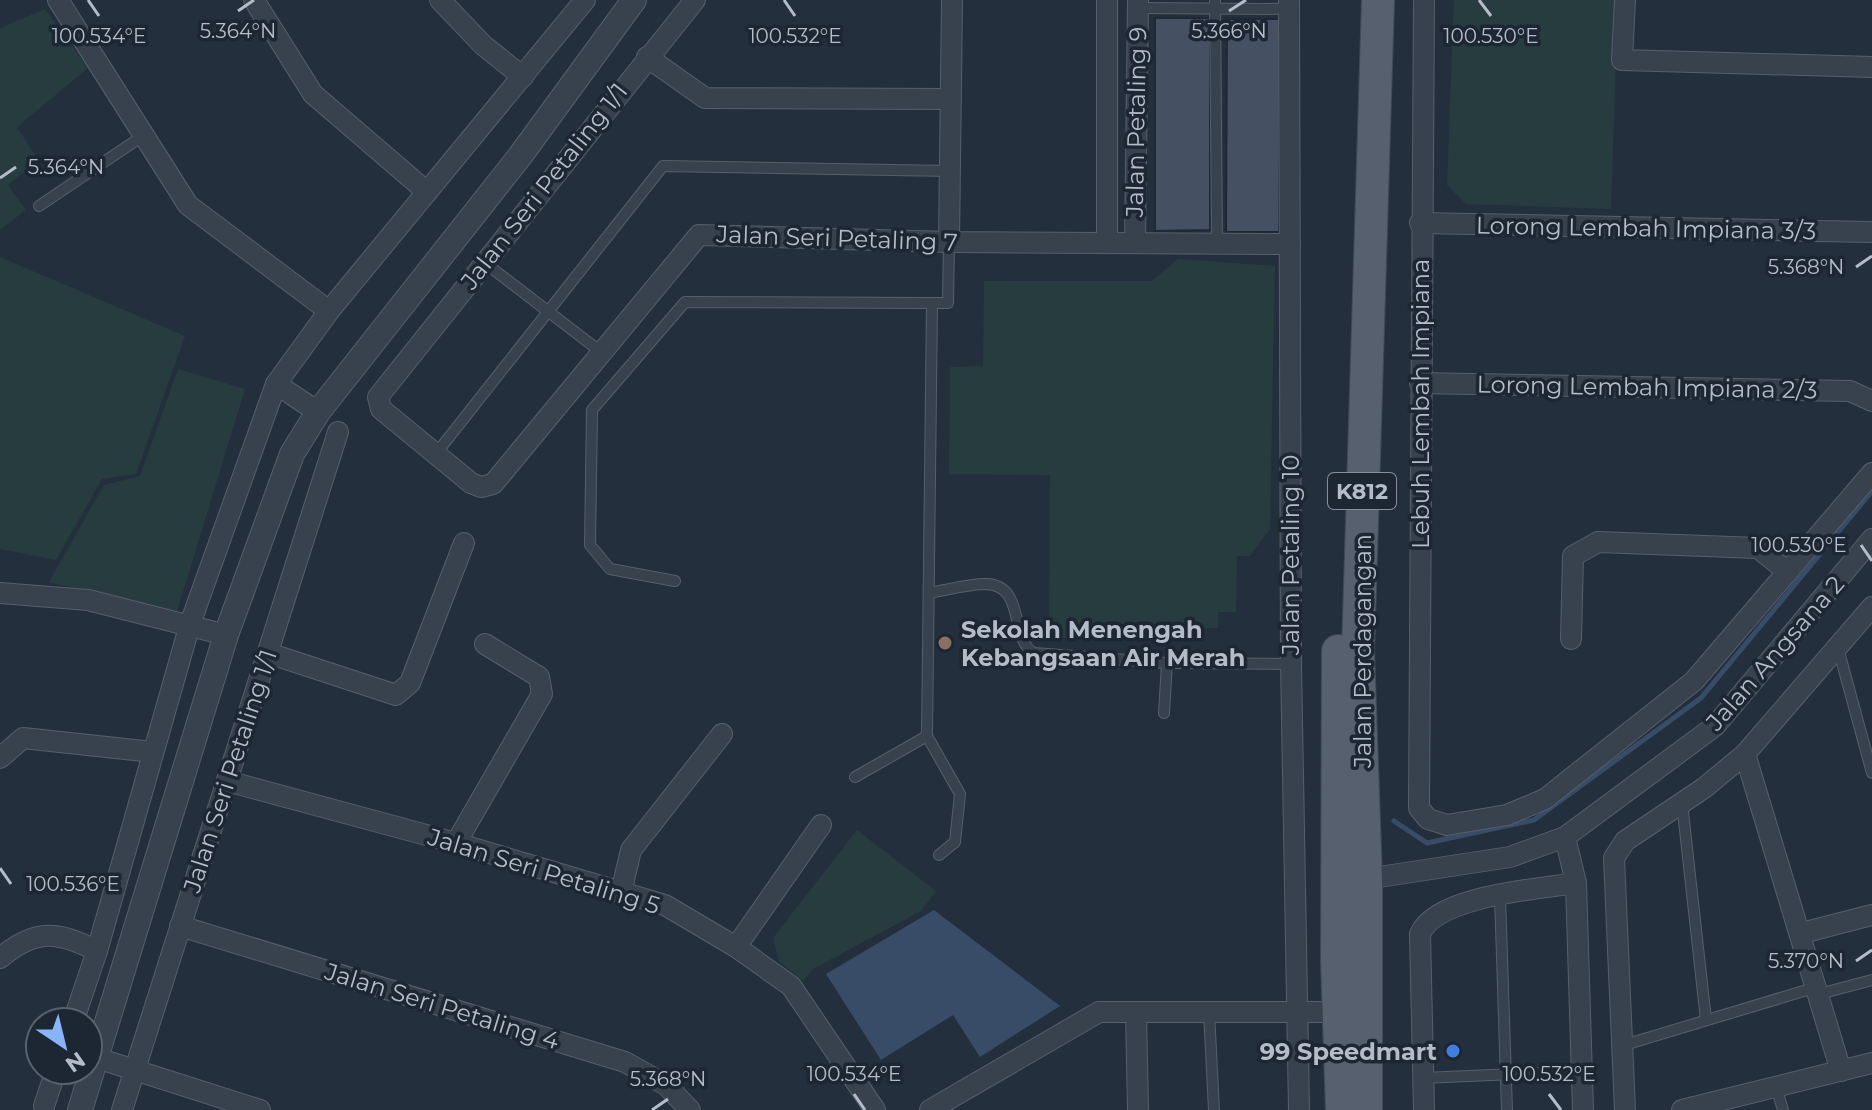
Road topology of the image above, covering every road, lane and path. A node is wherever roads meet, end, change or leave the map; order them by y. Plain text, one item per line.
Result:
1 (58, 0) edge
2 (254, 0) edge
3 (440, 0) edge
4 (585, 0) edge
5 (634, 0) edge
6 (695, 0) edge
7 (952, 0) edge
8 (1107, 0) edge
9 (1356, 0) edge
10 (1378, 0) edge
11 (1424, 0) edge
12 (1625, 0) edge
13 (1138, 4) edge
14 (1215, 4) edge
15 (1289, 4) edge
16 (647, 57) junction
17 (1872, 67) edge
18 (523, 77) junction
19 (951, 99) junction
20 (144, 135) junction
21 (950, 171) junction
22 (427, 192) junction
23 (39, 206) dead end
24 (1420, 223) junction
25 (1872, 232) edge
26 (949, 242) junction
27 (1107, 243) junction
28 (1135, 243) junction
29 (1217, 244) junction
30 (1290, 244) junction
31 (484, 262) junction
32 (932, 303) junction
33 (546, 310) junction
34 (329, 311) junction
35 (601, 352) junction
36 (1420, 383) junction
37 (276, 384) junction
38 (1872, 401) edge
39 (318, 412) junction
40 (338, 432) dead end
41 (435, 455) junction
42 (1872, 473) edge
43 (500, 477) joint
44 (464, 543) dead end
45 (1868, 553) edge
46 (1788, 572) junction
47 (675, 581) dead end
48 (0, 593) edge
49 (929, 593) junction
50 (1872, 607) edge
51 (190, 624) junction
52 (226, 635) junction
53 (1571, 639) dead end
54 (485, 644) dead end
55 (1838, 648) junction
56 (268, 653) junction
57 (1167, 663) junction
58 (1291, 664) junction
59 (1164, 713) dead end
60 (722, 734) dead end
61 (927, 736) junction
62 (153, 752) junction
63 (1745, 754) junction
64 (0, 758) edge
65 (1872, 773) edge
66 (855, 777) dead end
67 (227, 781) junction
68 (1682, 801) junction
69 (821, 825) dead end
70 (1565, 837) junction
71 (456, 843) junction
72 (939, 855) dead end
73 (1366, 879) junction
74 (1576, 883) junction
75 (621, 893) junction
76 (1500, 896) junction
77 (1872, 915) edge
78 (180, 926) junction
79 (1802, 933) junction
80 (736, 947) junction
81 (97, 951) junction
82 (0, 958) edge
83 (1872, 980) edge
84 (1818, 990) junction
85 (78, 1006) edge
86 (1136, 1012) junction
87 (1209, 1012) junction
88 (1297, 1012) junction
89 (1339, 1012) junction
90 (1706, 1020) junction
91 (104, 1035) edge
92 (1621, 1046) junction
93 (104, 1060) edge
94 (1872, 1063) edge
95 (135, 1070) junction
96 (1582, 1071) junction
97 (1841, 1071) junction
98 (1506, 1075) junction
99 (1423, 1078) junction
100 (51, 1086) edge
101 (88, 1086) edge
102 (1776, 1087) junction
103 (44, 1106) dead end
104 (80, 1110) edge
105 (122, 1110) edge
106 (260, 1110) edge
107 (690, 1110) edge
108 (875, 1110) edge
109 (930, 1110) edge
110 (1138, 1110) edge
111 (1214, 1110) edge
112 (1299, 1110) edge
113 (1342, 1110) edge
114 (1366, 1110) edge
115 (1424, 1110) edge
116 (1507, 1110) edge
117 (1583, 1110) edge
118 (1625, 1110) edge
119 (1682, 1110) edge
120 (1783, 1110) edge

1 - 20 street
2 - 22 street
3 - 18 street
4 - 18 street
5 - 39 street
6 - 16 street, Jalan Seri Petaling 1/1
7 - 19 street
8 - 27 street
9 - 89 main road, Jalan Perdagangan / K812
10 - 73 main road, Jalan Perdagangan / K812
11 - 24 street, Lebuh Lembah Impiana
12 - 17 street
13 - 14 lane
13 - 28 street, Jalan Petaling 9
14 - 15 lane
14 - 29 lane
15 - 30 street, Jalan Petaling 10
16 - 19 street
16 - 31 street, Jalan Seri Petaling 1/1
18 - 22 street
19 - 21 street
20 - 23 lane
20 - 34 street
21 - 26 street
21 - 33 lane
22 - 34 street
24 - 25 street, Lorong Lembah Impiana 3/3
24 - 36 street, Lebuh Lembah Impiana
26 - 27 street, Jalan Seri Petaling 7
26 - 32 lane
26 - 35 street, Jalan Seri Petaling 7
27 - 28 street, Jalan Seri Petaling 7
28 - 29 street, Jalan Seri Petaling 7
29 - 30 street, Jalan Seri Petaling 7
30 - 58 street, Jalan Petaling 10
31 - 33 lane
31 - 41 street, Jalan Seri Petaling 1/1
32 - 47 lane
32 - 49 lane
33 - 35 lane
33 - 41 lane
34 - 37 street
35 - 43 street, Jalan Seri Petaling 7
36 - 38 street, Lorong Lembah Impiana 2/3
36 - 46 street, Lebuh Lembah Impiana
37 - 39 street
37 - 51 street
39 - 52 street
40 - 56 street, Jalan Seri Petaling 1/1
41 - 43 street, Jalan Seri Petaling 1/1
42 - 46 street
44 - 56 street
45 - 70 street, Jalan Angsana 2
46 - 53 street
48 - 51 street
49 - 57 lane
49 - 61 lane
50 - 55 street
51 - 52 street
51 - 62 street
52 - 91 street
54 - 71 street
55 - 63 street
55 - 65 lane
56 - 67 street, Jalan Seri Petaling 1/1
57 - 58 lane
57 - 59 lane
58 - 88 street, Jalan Petaling 10
60 - 75 street
61 - 66 lane
61 - 72 lane
62 - 64 street
62 - 81 street
63 - 68 street
63 - 79 street
67 - 71 street, Jalan Seri Petaling 5
67 - 78 street, Jalan Seri Petaling 1/1
68 - 90 lane
68 - 92 street
69 - 80 street
70 - 73 street, Jalan Angsana 2
70 - 74 street
71 - 75 street, Jalan Seri Petaling 5
73 - 114 main road, Jalan Perdagangan / K812
74 - 76 street
74 - 96 street
75 - 80 street, Jalan Seri Petaling 5
76 - 98 lane
76 - 99 street
77 - 79 street
78 - 95 street, Jalan Seri Petaling 1/1
78 - 107 street, Jalan Seri Petaling 4
79 - 84 street
80 - 108 street, Jalan Seri Petaling 5
81 - 82 street
81 - 85 street
83 - 84 lane
84 - 90 lane
84 - 97 street
86 - 87 street
86 - 109 street
86 - 110 street
87 - 88 street
87 - 111 lane
88 - 89 street
88 - 112 street, Jalan Petaling 10
89 - 113 main road, Jalan Perdagangan / K812
90 - 92 lane
92 - 118 street
93 - 95 street
94 - 97 street
95 - 105 street, Jalan Seri Petaling 1/1
95 - 106 street
96 - 98 lane
96 - 117 street
97 - 102 street
98 - 99 lane
98 - 116 lane
99 - 115 street
100 - 103 street
101 - 104 street
102 - 119 street
102 - 120 lane

